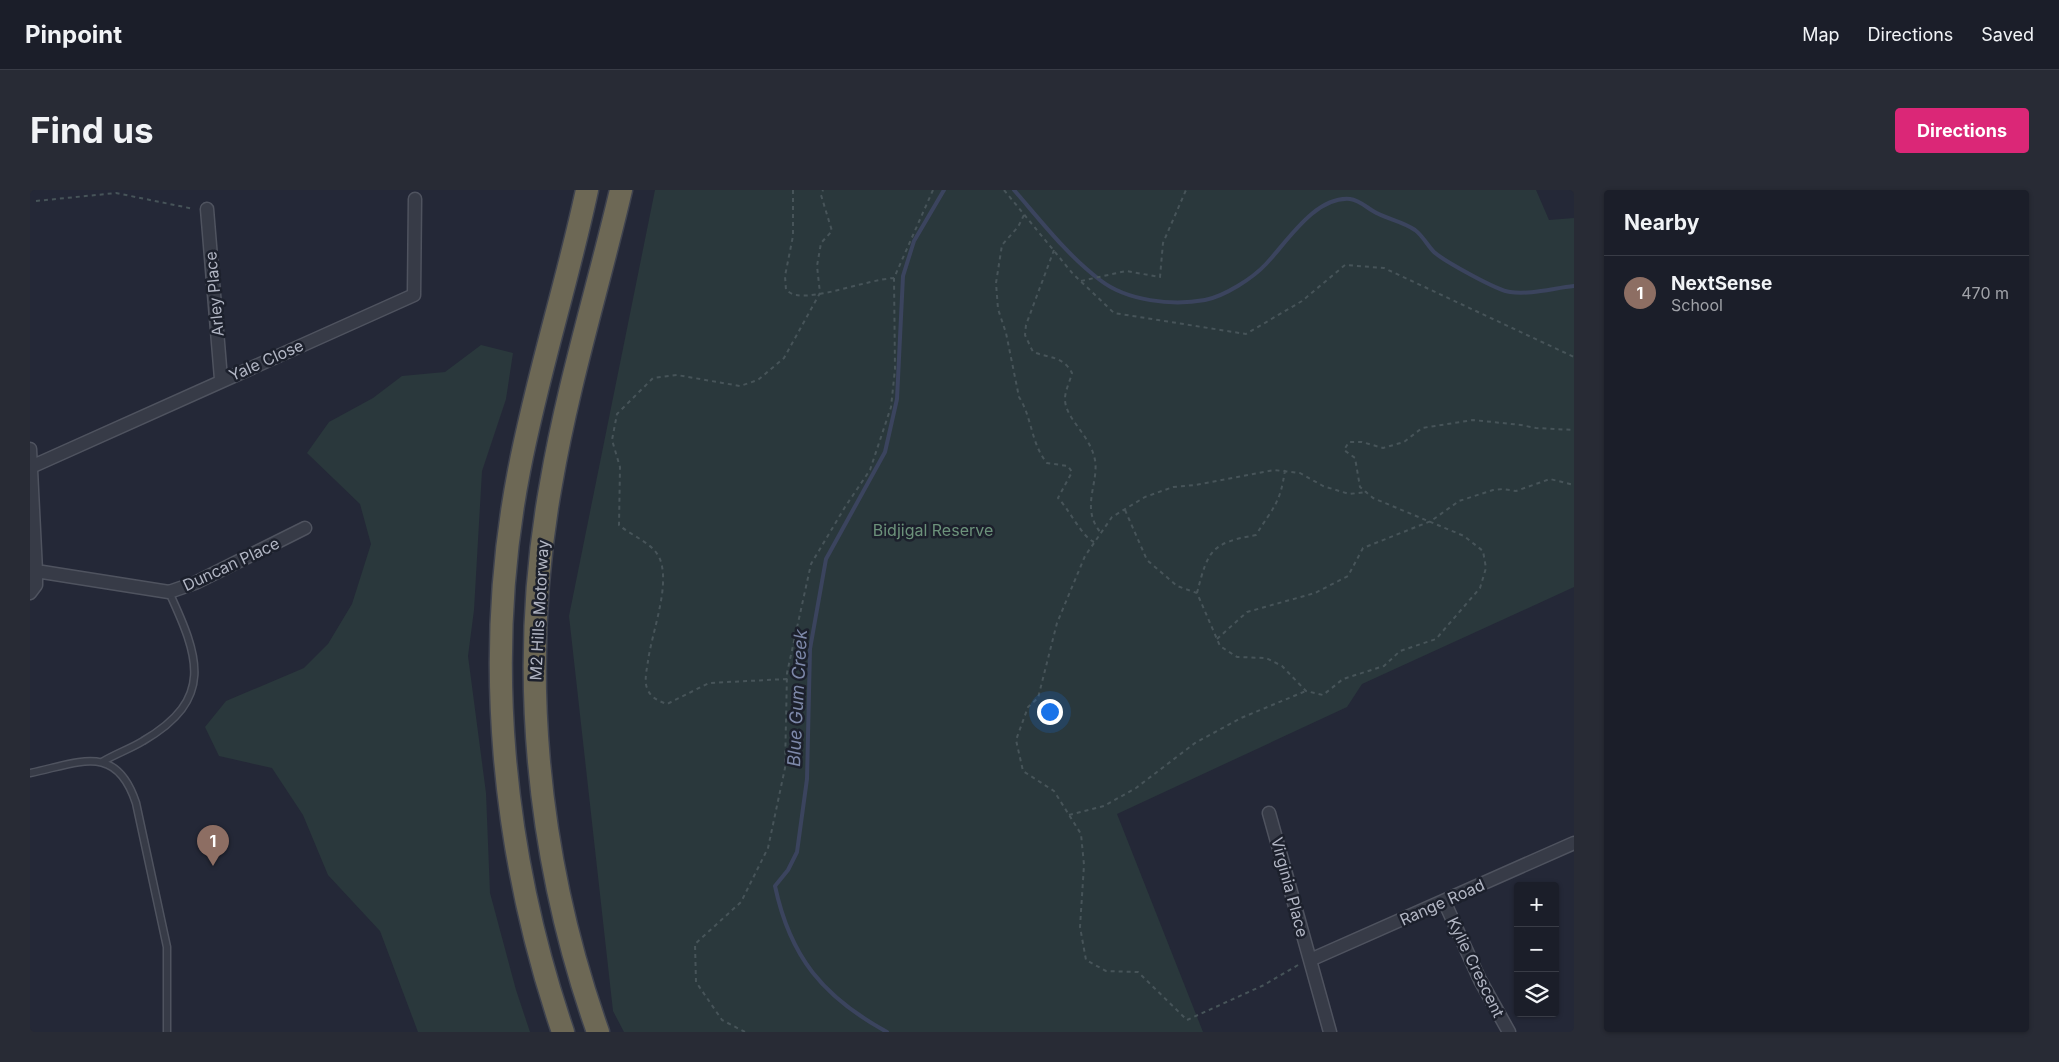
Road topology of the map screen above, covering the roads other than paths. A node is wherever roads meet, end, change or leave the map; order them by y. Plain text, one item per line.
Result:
1 (587, 190) edge
2 (621, 190) edge
3 (415, 199) dead end
4 (207, 209) road end
5 (222, 380) junction
6 (30, 449) edge
7 (31, 467) edge
8 (306, 528) dead end
9 (36, 571) junction
10 (168, 592) junction
11 (30, 593) edge
12 (102, 762) junction
13 (30, 773) edge
14 (1269, 813) dead end
15 (1574, 843) edge
16 (1444, 901) junction
17 (1310, 960) junction
18 (168, 1032) edge
19 (563, 1032) edge
20 (598, 1032) edge
21 (1330, 1032) edge
22 (1509, 1032) edge

1 - 19 highway
2 - 20 highway, M2 Hills Motorway
3 - 5 street, Yale Close
4 - 5 street, Arley Place
5 - 7 street, Yale Close
6 - 7 street
7 - 9 street
8 - 10 street, Duncan Place
9 - 10 street, Duncan Place
9 - 11 street
10 - 12 lane
12 - 13 lane
12 - 18 lane
14 - 17 street, Virginia Place
15 - 16 street, Range Road
16 - 17 street, Range Road
16 - 22 street, Kylie Crescent
17 - 21 street, Virginia Place

